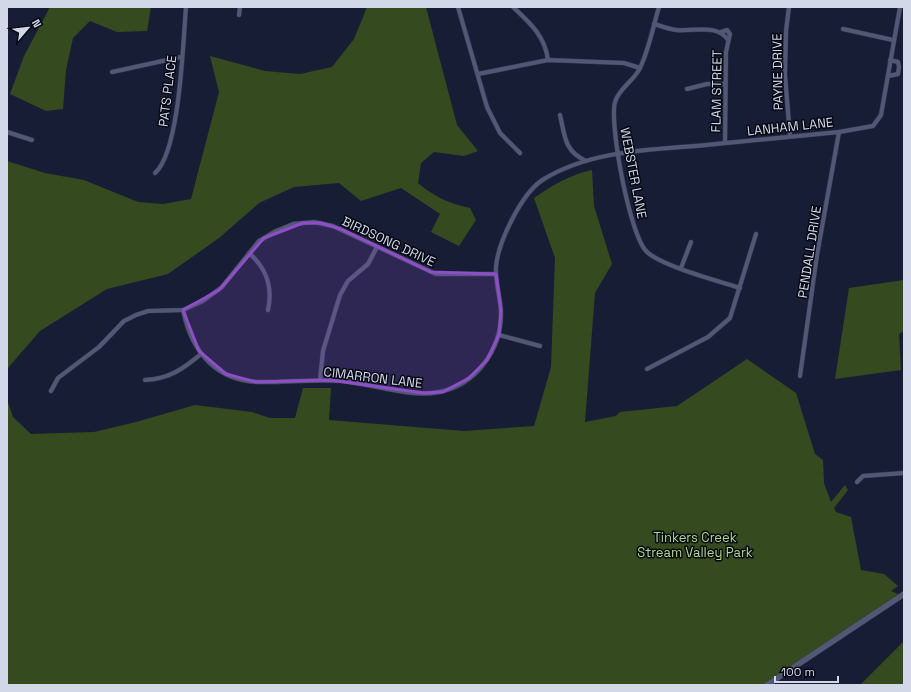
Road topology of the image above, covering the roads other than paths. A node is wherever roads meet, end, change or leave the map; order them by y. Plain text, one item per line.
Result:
1 (186, 7) edge
2 (240, 7) edge
3 (458, 7) edge
4 (513, 7) edge
5 (659, 7) edge
6 (789, 7) edge
7 (900, 7) edge
8 (239, 15) dead end
9 (654, 24) junction
10 (843, 29) dead end
11 (893, 40) junction
12 (181, 57) junction
13 (548, 60) junction
14 (890, 60) junction
15 (640, 68) junction
16 (112, 72) dead end
17 (478, 74) junction
18 (888, 76) junction
19 (725, 84) junction
20 (687, 89) dead end
21 (560, 115) dead end
22 (7, 132) edge
23 (839, 132) junction
24 (790, 136) junction
25 (32, 140) dead end
26 (725, 143) junction
27 (520, 153) dead end
28 (617, 153) junction
29 (585, 162) junction
30 (155, 173) dead end
31 (550, 175) joint
32 (756, 234) dead end
33 (691, 242) dead end
34 (377, 247) junction
35 (249, 253) junction
36 (681, 268) junction
37 (496, 274) junction
38 (740, 288) junction
39 (183, 310) junction
40 (268, 310) dead end
41 (499, 335) junction
42 (540, 346) dead end
43 (201, 354) junction
44 (647, 369) dead end
45 (800, 376) dead end
46 (145, 380) dead end
47 (320, 380) junction
48 (51, 391) dead end
49 (904, 474) edge
50 (857, 482) dead end
51 (904, 594) edge
52 (767, 685) edge

1 - 12 street, PATS PLACE
2 - 8 street
3 - 17 street
4 - 13 street
5 - 9 street, WEBSTER LANE
6 - 24 street, PAYNE DRIVE
7 - 11 street, LANHAM LANE
9 - 15 street, WEBSTER LANE
9 - 19 street, FLAM STREET
10 - 11 street
11 - 14 street, LANHAM LANE
12 - 16 street
12 - 30 street, PATS PLACE
13 - 15 street
13 - 17 street
14 - 18 street, LANHAM LANE
14 - 18 street
15 - 28 street, WEBSTER LANE
17 - 27 street
18 - 23 street, LANHAM LANE
19 - 20 street
19 - 26 street, FLAM STREET
21 - 29 street
22 - 25 street
23 - 24 street, LANHAM LANE
23 - 45 street, PENDALL DRIVE
24 - 26 street, LANHAM LANE
26 - 28 street, LANHAM LANE
28 - 29 street, LANHAM LANE
28 - 36 street, WEBSTER LANE
29 - 31 street, LANHAM LANE
31 - 37 street, CIMARRON LANE
32 - 38 street
33 - 36 street
34 - 35 street, BIRDSONG DRIVE
34 - 37 street, BIRDSONG DRIVE
34 - 47 street
35 - 39 street, BIRDSONG DRIVE
35 - 40 street
36 - 38 street, WEBSTER LANE
37 - 41 street, CIMARRON LANE
38 - 44 street
39 - 43 street, CIMARRON LANE
39 - 48 street, BIRDSONG DRIVE
41 - 42 street
41 - 47 street, CIMARRON LANE
43 - 46 street
43 - 47 street, CIMARRON LANE
49 - 50 street
51 - 52 main road

